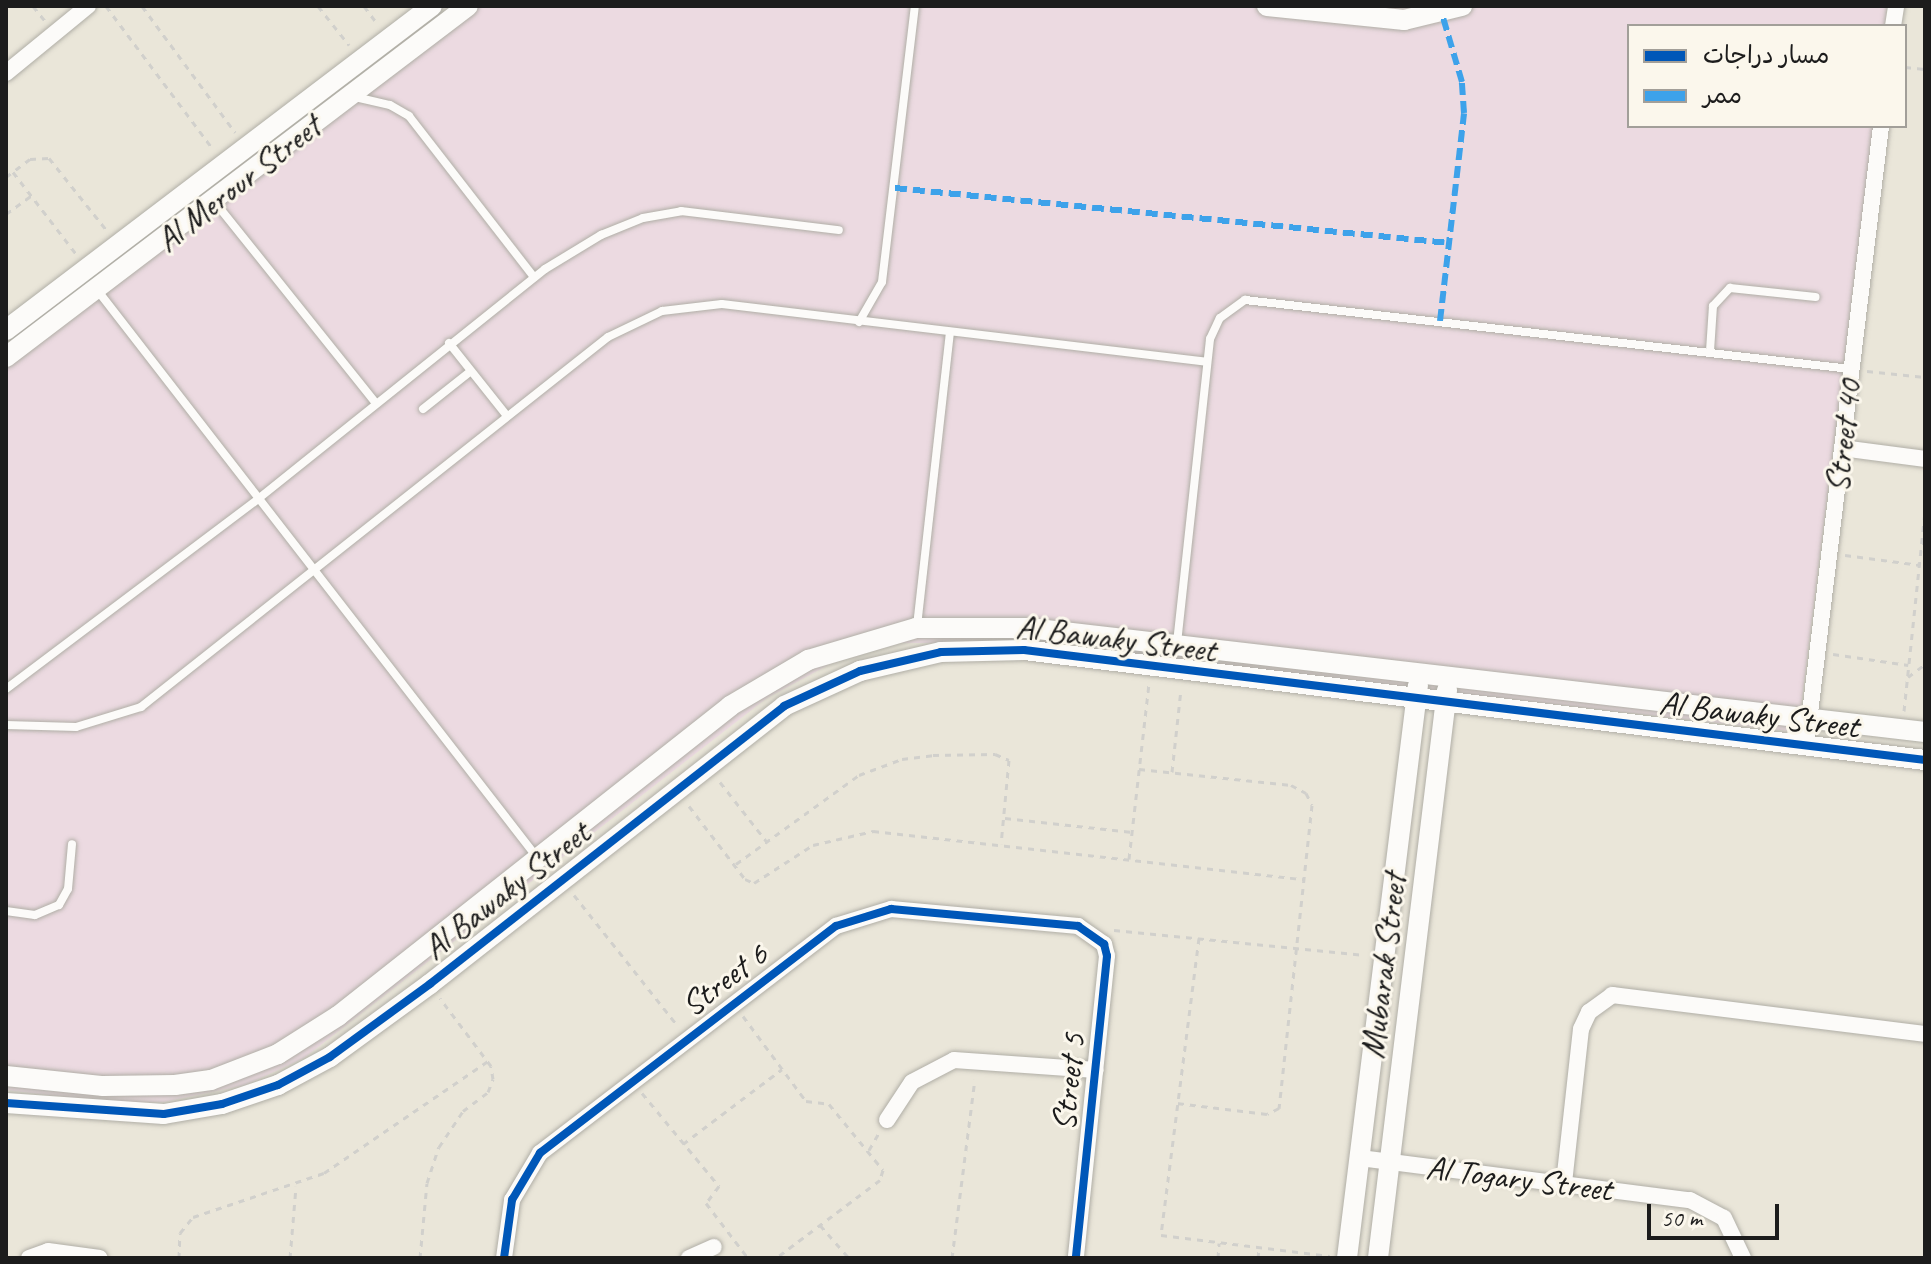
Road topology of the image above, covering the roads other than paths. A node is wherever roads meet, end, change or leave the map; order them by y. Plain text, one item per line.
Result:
1 (88, 6) edge
2 (432, 6) edge
3 (468, 6) edge
4 (915, 6) edge
5 (1267, 6) edge
6 (1462, 6) edge
7 (362, 60) junction
8 (6, 73) edge
9 (376, 77) junction
10 (350, 96) junction
11 (1881, 128) edge
12 (214, 201) junction
13 (839, 230) dead end
14 (86, 272) junction
15 (534, 277) junction
16 (98, 291) junction
17 (1816, 297) dead end
18 (859, 322) junction
19 (6, 330) edge
20 (950, 332) junction
21 (449, 343) junction
22 (1710, 351) junction
23 (6, 357) edge
24 (1207, 362) junction
25 (1851, 369) junction
26 (471, 371) junction
27 (376, 403) junction
28 (423, 409) dead end
29 (507, 416) junction
30 (1842, 448) junction
31 (1925, 459) edge
32 (258, 499) junction
33 (313, 571) junction
34 (916, 628) junction
35 (1177, 644) junction
36 (1419, 673) junction
37 (1448, 676) junction
38 (6, 689) edge
39 (1416, 699) junction
40 (1445, 703) junction
41 (1809, 719) junction
42 (6, 725) edge
43 (1925, 732) edge
44 (1806, 746) junction
45 (1925, 760) edge
46 (72, 844) dead end
47 (536, 856) junction
48 (6, 911) edge
49 (1078, 926) joint
50 (1925, 1034) edge
51 (1096, 1070) junction
52 (6, 1076) edge
53 (6, 1103) edge
54 (887, 1120) dead end
55 (1360, 1158) junction
56 (1389, 1161) junction
57 (1564, 1183) junction
58 (714, 1247) dead end
59 (29, 1258) edge
60 (100, 1258) edge
61 (504, 1258) edge
62 (689, 1258) edge
63 (1076, 1258) edge
64 (1346, 1258) edge
65 (1378, 1258) edge
66 (1743, 1258) edge

1 - 8 street
2 - 7 street, Al Merour Street
3 - 9 street, Al Merour Street
4 - 18 lane
5 - 6 street
7 - 9 street
7 - 14 street, Al Merour Street
9 - 10 street, Al Merour Street
10 - 12 street, Al Merour Street
10 - 15 lane
11 - 25 street, Street 40
12 - 16 street, Al Merour Street
12 - 27 lane
13 - 15 lane
14 - 16 street
14 - 19 street, Al Merour Street
15 - 21 lane
16 - 23 street, Al Merour Street
16 - 32 lane
17 - 22 lane
18 - 20 lane
18 - 29 lane
20 - 24 lane
20 - 34 lane
21 - 26 lane
21 - 27 lane
22 - 24 lane
22 - 25 lane
24 - 35 lane
25 - 30 street, Street 40
26 - 28 lane
26 - 29 lane
27 - 32 lane
29 - 33 lane
30 - 31 street
30 - 41 street, Street 40
32 - 33 lane
32 - 38 lane
33 - 42 lane
33 - 47 lane
34 - 35 street, Al Bawaky Street
34 - 47 street, Al Bawaky Street
35 - 36 street, Al Bawaky Street
36 - 37 street, Al Bawaky Street
36 - 39 street, Mubarak Street
37 - 40 street, Mubarak Street
37 - 41 street, Al Bawaky Street
39 - 40 street, Al Bawaky Street
39 - 53 street, Al Bawaky Street
39 - 55 street, Mubarak Street
40 - 44 street, Al Bawaky Street
40 - 56 street, Mubarak Street
41 - 43 street, Al Bawaky Street
41 - 44 street, Street 40
44 - 45 street, Al Bawaky Street
46 - 48 lane
47 - 52 street, Al Bawaky Street
49 - 51 street, Street 5
49 - 61 street, Street 6
50 - 57 street
51 - 54 street
51 - 63 street, Street 5
55 - 56 street, Al Togary Street
55 - 64 street, Mubarak Street
56 - 57 street, Al Togary Street
56 - 65 street, Mubarak Street
57 - 66 street, Al Togary Street
58 - 62 street
59 - 60 street

